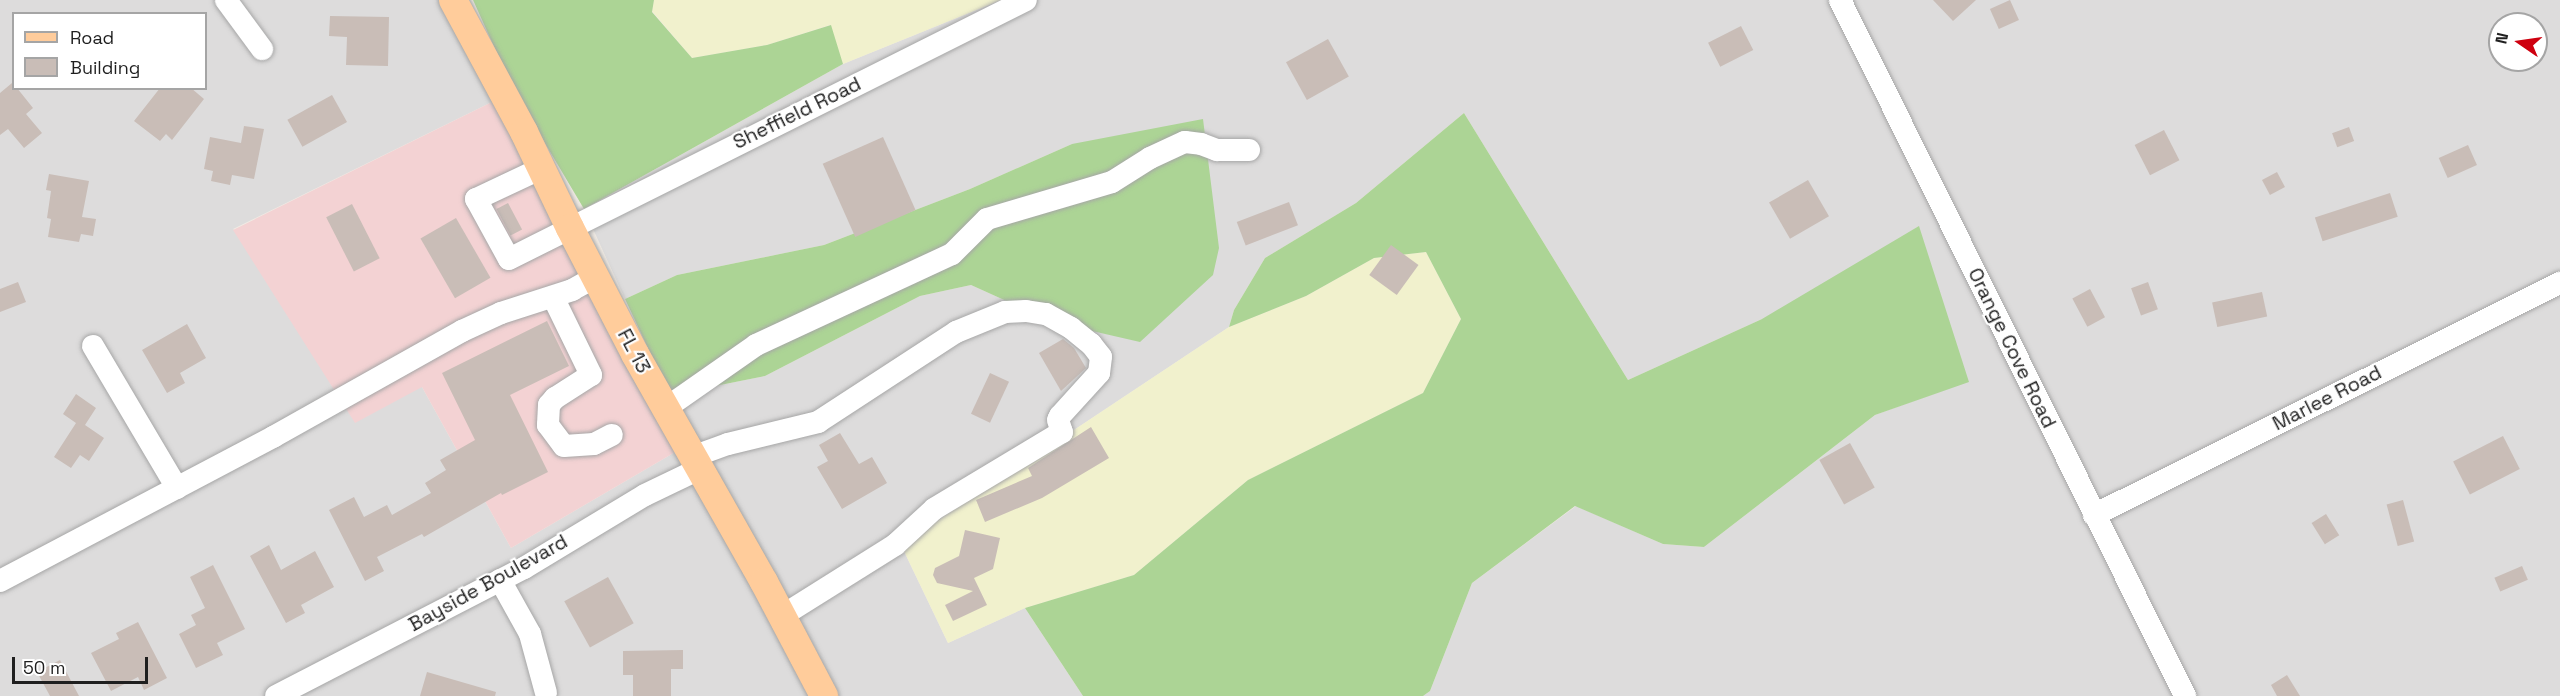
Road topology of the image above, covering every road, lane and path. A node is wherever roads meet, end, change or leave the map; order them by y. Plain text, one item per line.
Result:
1 (226, 0) edge
2 (453, 0) edge
3 (1026, 0) edge
4 (1840, 0) edge
5 (262, 49) dead end
6 (1249, 150) dead end
7 (542, 168) junction
8 (570, 228) junction
9 (595, 277) junction
10 (2560, 283) edge
11 (553, 297) junction
12 (93, 346) dead end
13 (666, 408) junction
14 (612, 435) dead end
15 (696, 463) junction
16 (177, 488) junction
17 (2094, 514) junction
18 (500, 580) junction
19 (0, 581) edge
20 (782, 616) junction
21 (546, 693) dead end
22 (276, 696) edge
23 (824, 696) edge
24 (2185, 696) edge

1 - 5 street
2 - 7 main road, FL 13
3 - 8 street, Sheffield Road
4 - 17 street, Orange Cove Road
6 - 13 street
7 - 8 main road, FL 13
7 - 8 street, Sheffield Road
8 - 9 main road, FL 13
9 - 11 street
9 - 13 main road, FL 13
10 - 17 street, Marlee Road
11 - 14 street
11 - 16 street
12 - 16 street
13 - 15 main road, FL 13
15 - 18 street, Bayside Boulevard
15 - 20 main road, FL 13
15 - 20 street, Bayside Boulevard
16 - 19 street
17 - 24 street, Orange Cove Road
18 - 21 street
18 - 22 street, Bayside Boulevard
20 - 23 main road, FL 13

